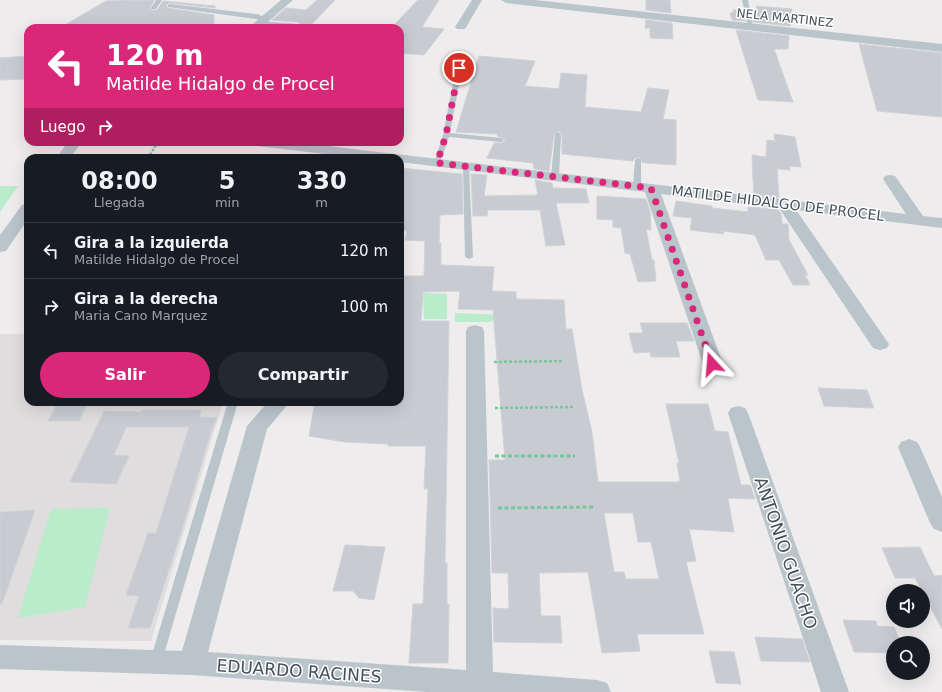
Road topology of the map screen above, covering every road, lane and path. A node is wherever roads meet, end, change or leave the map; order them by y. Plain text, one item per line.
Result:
1 (159, 0) edge
2 (288, 0) edge
3 (477, 0) edge
4 (506, 0) edge
5 (745, 0) edge
6 (170, 6) dead end
7 (154, 8) dead end
8 (259, 23) edge
9 (272, 24) edge
10 (461, 27) dead end
11 (751, 27) junction
12 (942, 48) edge
13 (459, 68) dead end
14 (558, 134) dead end
15 (446, 135) junction
16 (501, 140) dead end
17 (274, 146) edge
18 (300, 152) edge
19 (332, 154) edge
20 (404, 159) edge
21 (638, 160) dead end
22 (437, 163) junction
23 (466, 167) junction
24 (555, 177) junction
25 (890, 179) dead end
26 (644, 187) junction
27 (783, 204) junction
28 (918, 220) junction
29 (23, 221) edge
30 (942, 222) edge
31 (0, 247) edge
32 (469, 257) dead end
33 (475, 331) dead end
34 (880, 344) dead end
35 (564, 361) dead end
36 (476, 362) junction
37 (712, 364) dead end
38 (232, 406) edge
39 (276, 406) edge
40 (476, 408) junction
41 (575, 408) dead end
42 (738, 413) dead end
43 (909, 447) dead end
44 (477, 456) junction
45 (575, 456) dead end
46 (593, 507) dead end
47 (478, 508) junction
48 (942, 523) edge
49 (0, 657) edge
50 (156, 663) junction
51 (192, 664) junction
52 (480, 684) junction
53 (597, 692) edge
54 (835, 692) edge

1 - 7 lane
2 - 8 street
3 - 10 street
4 - 11 street, NELA MARTINEZ
5 - 11 lane
6 - 8 lane
8 - 9 lane
11 - 12 street, NELA MARTINEZ
13 - 15 lane
14 - 24 lane
15 - 16 lane
15 - 22 lane
17 - 18 street
18 - 19 street
20 - 22 street, MATILDE HIDALGO DE PROCEL
21 - 26 lane
22 - 23 street, MATILDE HIDALGO DE PROCEL
23 - 24 street, MATILDE HIDALGO DE PROCEL
23 - 32 lane
24 - 26 street, MATILDE HIDALGO DE PROCEL
25 - 28 street
26 - 27 street, MATILDE HIDALGO DE PROCEL
26 - 37 street
27 - 28 street, MATILDE HIDALGO DE PROCEL
27 - 34 street
28 - 30 street, MATILDE HIDALGO DE PROCEL
29 - 31 street
33 - 36 street
35 - 36 path
36 - 40 street
38 - 50 lane
39 - 51 street
40 - 41 path
40 - 44 street
42 - 54 street, ANTONIO GUACHO
43 - 48 street
44 - 45 path
44 - 47 street
46 - 47 path
47 - 52 street
49 - 50 street, EDUARDO RACINES
50 - 51 street, EDUARDO RACINES
51 - 52 street, EDUARDO RACINES
52 - 53 street, EDUARDO RACINES

